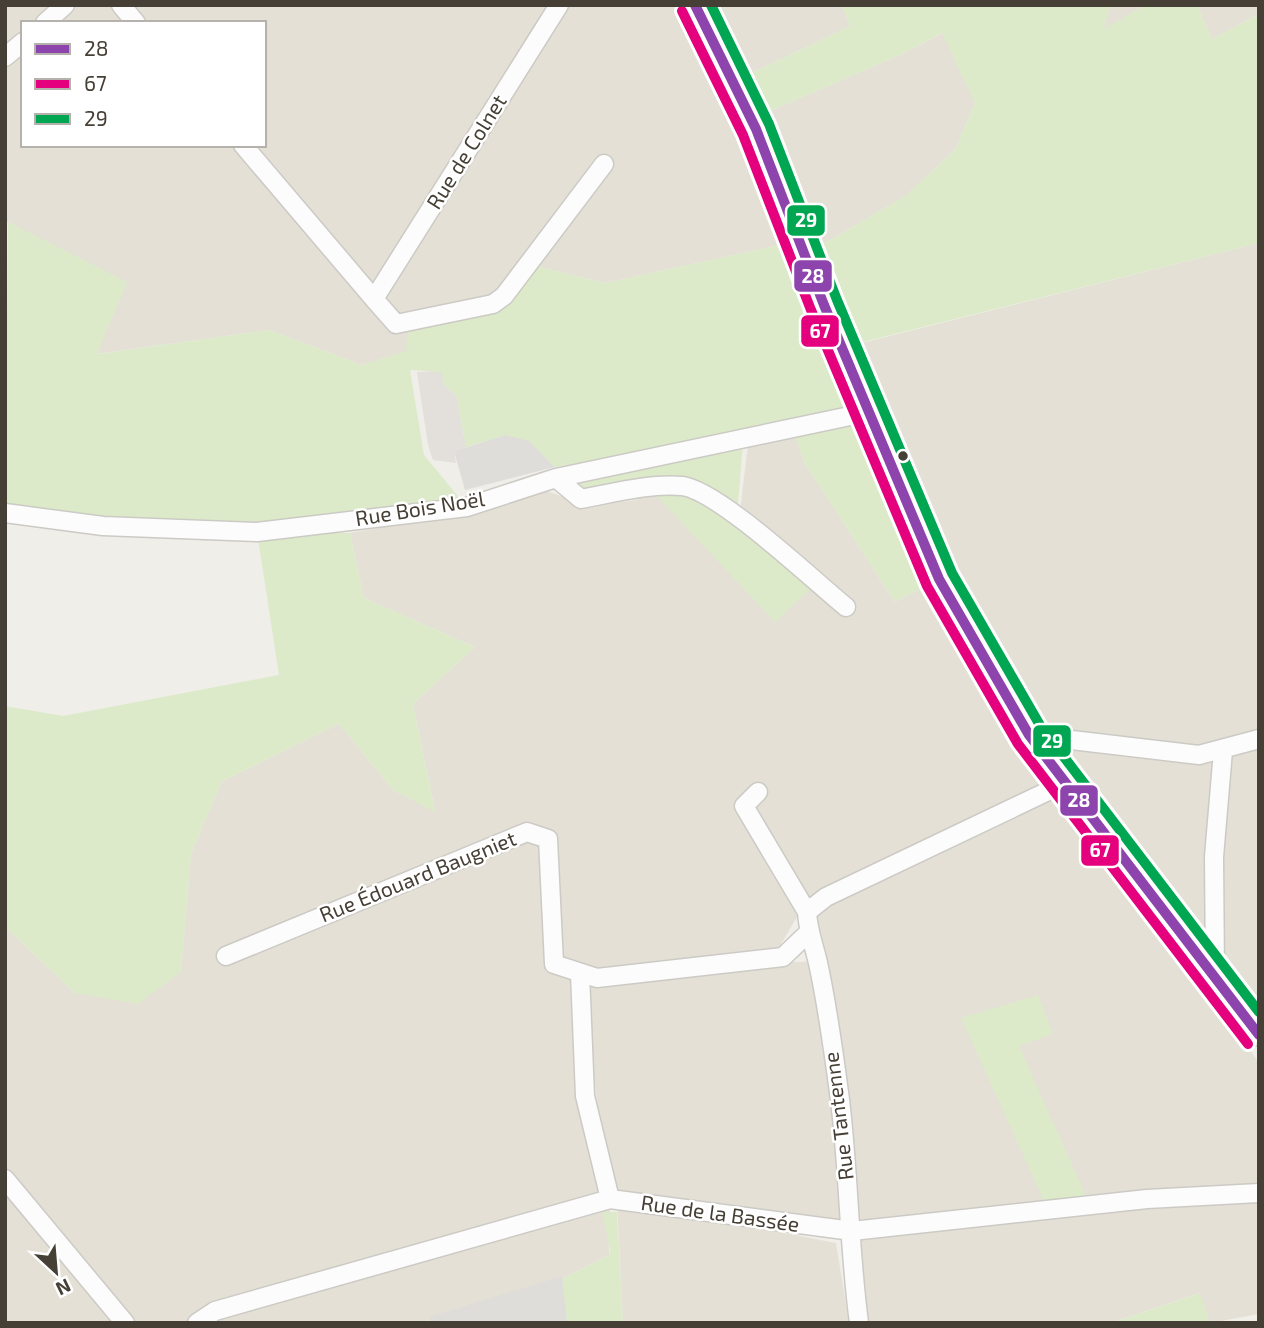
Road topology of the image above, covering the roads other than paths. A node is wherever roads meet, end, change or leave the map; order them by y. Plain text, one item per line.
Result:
1 (65, 5) edge
2 (121, 5) edge
3 (559, 5) edge
4 (695, 5) edge
5 (47, 21) edge
6 (134, 21) edge
7 (21, 44) edge
8 (5, 57) edge
9 (245, 147) edge
10 (604, 164) dead end
11 (374, 299) junction
12 (869, 412) junction
13 (556, 478) junction
14 (5, 513) edge
15 (846, 607) dead end
16 (1029, 735) junction
17 (1259, 739) edge
18 (1223, 751) junction
19 (1065, 783) junction
20 (758, 792) dead end
21 (807, 912) junction
22 (808, 933) junction
23 (226, 956) dead end
24 (580, 973) junction
25 (1215, 975) junction
26 (1259, 1035) edge
27 (5, 1179) edge
28 (1259, 1192) edge
29 (610, 1199) junction
30 (852, 1231) junction
31 (125, 1323) edge
32 (197, 1323) edge
33 (859, 1323) edge

1 - 5 street
2 - 6 street
3 - 11 street, Rue de Colnet
4 - 12 main road
7 - 8 street
9 - 11 street
10 - 11 street
12 - 13 street, Rue Bois Noël
12 - 16 main road
13 - 14 street, Rue Bois Noël
13 - 15 street
16 - 18 street
16 - 19 main road
17 - 18 street
18 - 25 street
19 - 21 street
19 - 25 main road
20 - 21 street, Rue Tantenne
21 - 22 street, Rue Tantenne
22 - 24 street, Rue Édouard Baugniet
22 - 30 street, Rue Tantenne
23 - 24 street, Rue Édouard Baugniet
24 - 29 street
25 - 26 main road
27 - 31 street
28 - 30 street, Rue de la Bassée
29 - 30 street, Rue de la Bassée
29 - 32 street, Rue de la Bassée
30 - 33 street, Rue Tantenne

